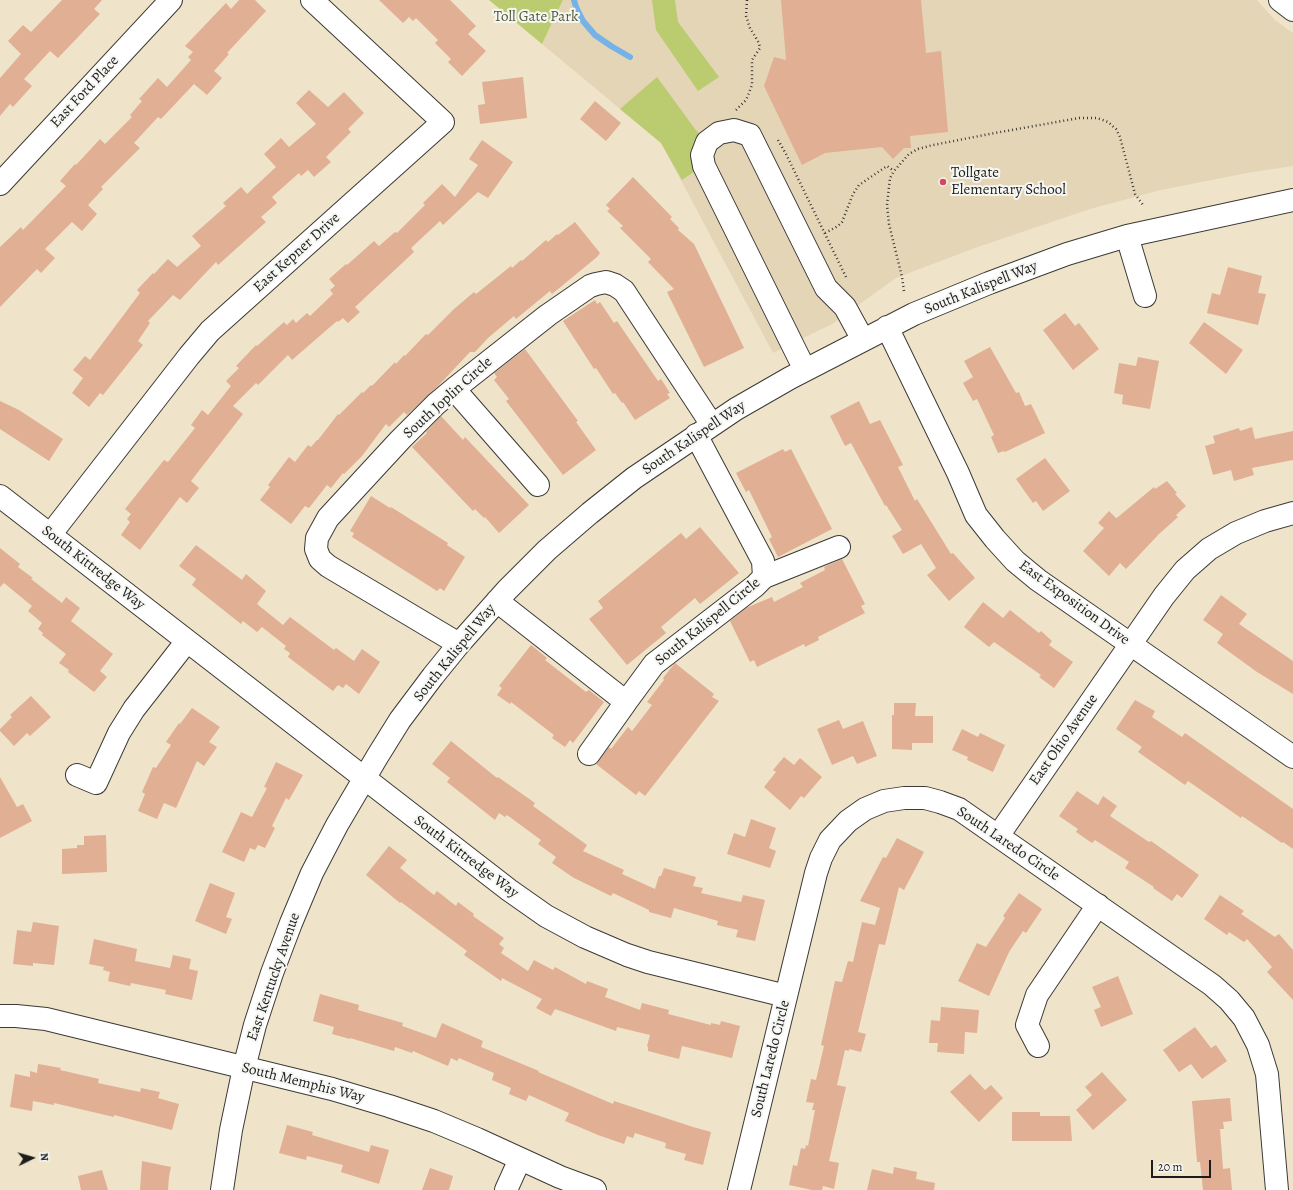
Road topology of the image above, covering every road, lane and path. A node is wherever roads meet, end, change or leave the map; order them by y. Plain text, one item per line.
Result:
1 (171, 0) edge
2 (312, 0) edge
3 (747, 0) edge
4 (1280, 0) edge
5 (1293, 10) edge
6 (735, 110) dead end
7 (894, 171) junction
8 (0, 184) edge
9 (1293, 200) edge
10 (1143, 205) dead end
11 (825, 233) dead end
12 (1127, 236) junction
13 (904, 291) dead end
14 (1145, 296) dead end
15 (887, 327) junction
16 (863, 340) junction
17 (805, 370) junction
18 (454, 389) junction
19 (704, 430) junction
20 (538, 485) dead end
21 (0, 496) edge
22 (1293, 513) edge
23 (50, 535) junction
24 (839, 547) dead end
25 (764, 577) junction
26 (497, 600) junction
27 (187, 641) junction
28 (459, 644) junction
29 (1130, 645) junction
30 (626, 702) junction
31 (589, 754) dead end
32 (1293, 757) edge
33 (77, 775) dead end
34 (364, 778) junction
35 (998, 836) junction
36 (1098, 905) junction
37 (786, 996) junction
38 (0, 1016) edge
39 (1038, 1046) dead end
40 (244, 1068) junction
41 (520, 1159) junction
42 (222, 1190) edge
43 (506, 1190) edge
44 (595, 1190) edge
45 (739, 1190) edge
46 (1277, 1190) edge

1 - 8 street, East Ford Place
2 - 23 street, East Kepner Drive
3 - 6 path
4 - 5 street
7 - 10 path
7 - 11 path
7 - 13 path
9 - 12 street, South Kalispell Way
12 - 14 street
12 - 15 street, South Kalispell Way
15 - 16 street, South Kalispell Way
15 - 29 street, East Exposition Drive
16 - 17 street, South Kalispell Way
16 - 17 street
17 - 19 street, South Kalispell Way
18 - 19 street, South Joplin Circle
18 - 20 street
18 - 28 street, South Joplin Circle
19 - 25 street, South Kalispell Circle
19 - 26 street, South Kalispell Way
21 - 23 street, South Kittredge Way
22 - 29 street, East Ohio Avenue
23 - 27 street, South Kittredge Way
24 - 25 street
25 - 30 street, South Kalispell Circle
26 - 28 street, South Kalispell Way
26 - 30 street
27 - 33 street
27 - 34 street, South Kittredge Way
28 - 34 street, South Kalispell Way
29 - 32 street, East Exposition Drive
29 - 35 street, East Ohio Avenue
30 - 31 street, South Kalispell Circle
34 - 37 street, South Kittredge Way
34 - 40 street, East Kentucky Avenue
35 - 36 street, South Laredo Circle
35 - 37 street, South Laredo Circle
36 - 39 street
36 - 46 street, South Laredo Circle
37 - 45 street, South Laredo Circle
38 - 40 street, South Memphis Way
40 - 41 street, South Memphis Way
40 - 42 street, East Kentucky Avenue
41 - 43 street
41 - 44 street, South Memphis Way

